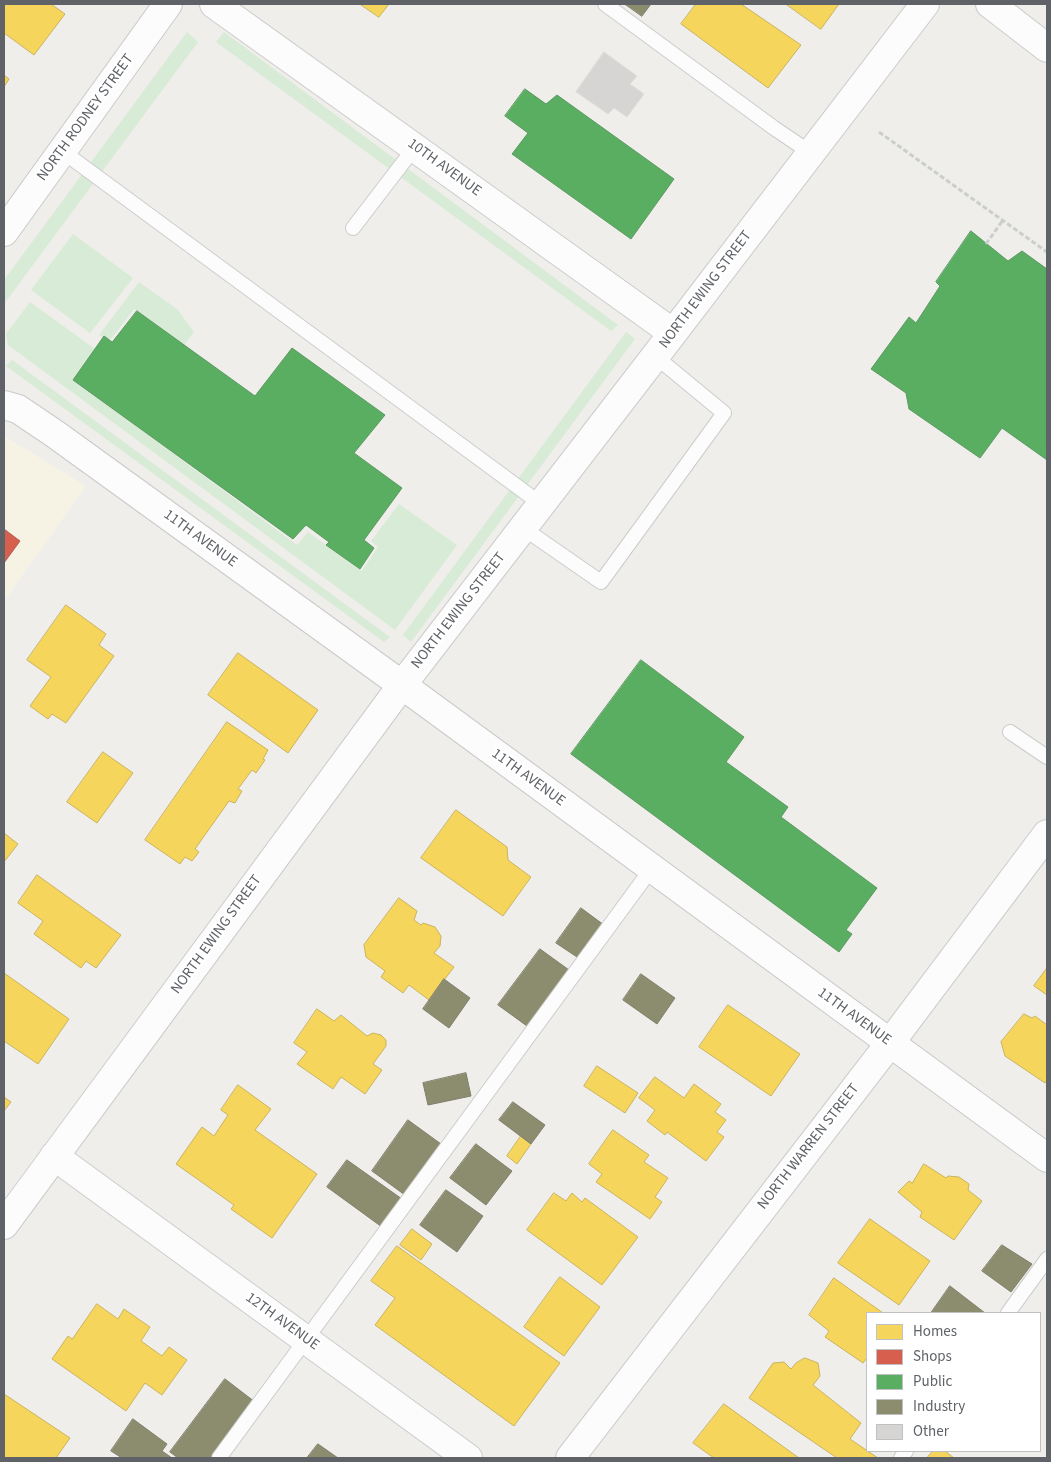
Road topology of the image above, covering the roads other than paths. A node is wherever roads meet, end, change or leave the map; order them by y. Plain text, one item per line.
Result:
1 (168, 4) edge
2 (214, 4) edge
3 (605, 4) edge
4 (925, 4) edge
5 (990, 4) edge
6 (1047, 48) edge
7 (415, 147) junction
8 (62, 151) junction
9 (811, 153) junction
10 (353, 228) dead end
11 (4, 232) edge
12 (673, 333) junction
13 (655, 356) junction
14 (4, 404) edge
15 (541, 504) junction
16 (523, 528) junction
17 (402, 685) junction
18 (1010, 732) dead end
19 (1047, 757) edge
20 (1047, 834) edge
21 (652, 868) junction
22 (890, 1043) junction
23 (54, 1156) junction
24 (1047, 1158) edge
25 (4, 1225) edge
26 (1047, 1260) edge
27 (1009, 1312) edge
28 (307, 1340) junction
29 (219, 1458) edge
30 (468, 1458) edge
31 (570, 1458) edge

1 - 8 street, NORTH RODNEY STREET
2 - 7 street, 10TH AVENUE
3 - 9 lane
4 - 9 street, NORTH EWING STREET
5 - 6 street
7 - 10 lane
7 - 12 street, 10TH AVENUE
8 - 11 street, NORTH RODNEY STREET
8 - 15 lane
9 - 12 street, NORTH EWING STREET
12 - 13 street, NORTH EWING STREET
13 - 15 street, NORTH EWING STREET
13 - 16 lane
14 - 17 street, 11TH AVENUE
15 - 16 street, NORTH EWING STREET
16 - 17 street, NORTH EWING STREET
17 - 21 street, 11TH AVENUE
17 - 23 street, NORTH EWING STREET
18 - 19 lane
20 - 22 street, NORTH WARREN STREET
21 - 22 street, 11TH AVENUE
21 - 28 lane
22 - 24 street, 11TH AVENUE
22 - 31 street, NORTH WARREN STREET
23 - 25 street, NORTH EWING STREET
23 - 28 street, 12TH AVENUE
26 - 27 lane
28 - 29 lane
28 - 30 street, 12TH AVENUE

